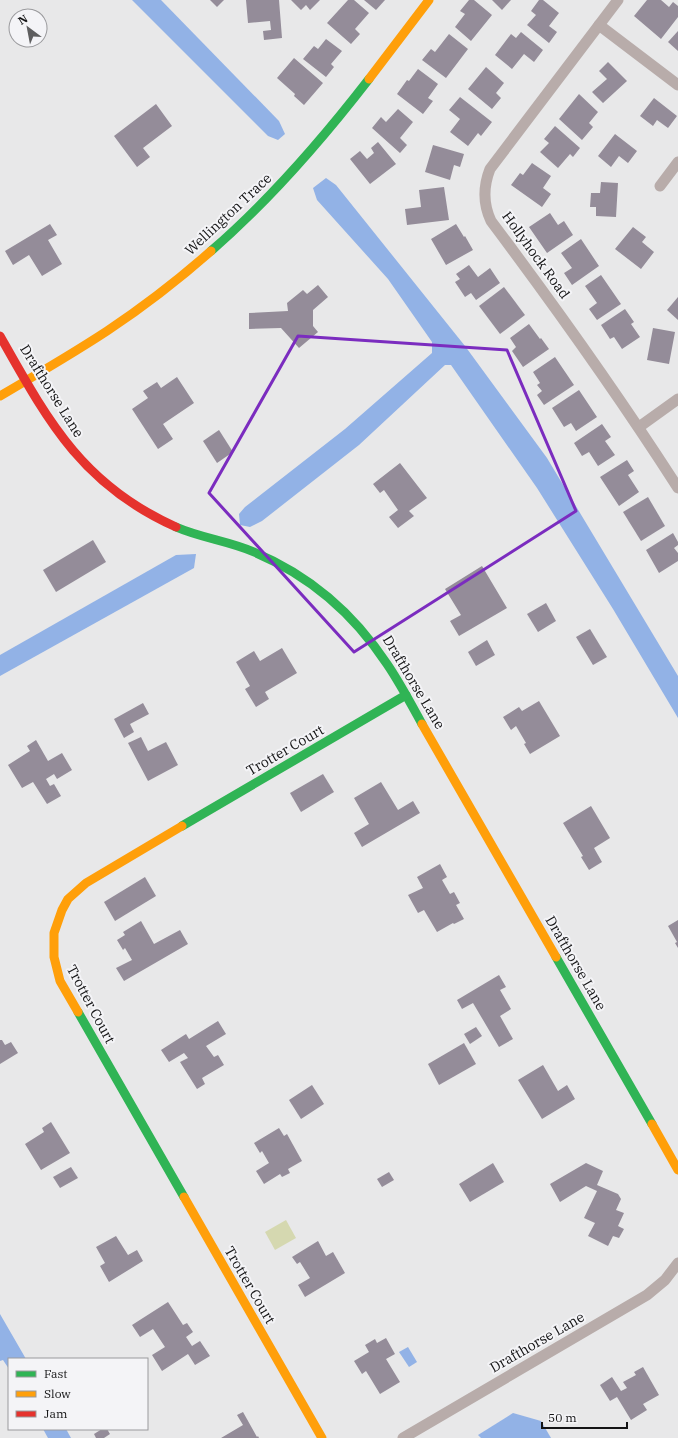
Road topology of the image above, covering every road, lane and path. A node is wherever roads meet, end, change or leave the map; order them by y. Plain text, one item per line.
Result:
1 (428, 0) edge
2 (618, 0) edge
3 (599, 25) junction
4 (678, 85) edge
5 (678, 162) edge
6 (660, 186) dead end
7 (0, 336) edge
8 (26, 381) junction
9 (0, 396) edge
10 (678, 399) edge
11 (639, 427) junction
12 (678, 488) edge
13 (406, 695) junction
14 (678, 1170) edge
15 (678, 1263) edge
16 (322, 1438) edge
17 (403, 1438) edge

1 - 8 street, Wellington Trace
2 - 3 street, Hollyhock Road
3 - 4 street
3 - 11 street, Hollyhock Road
5 - 6 street
7 - 8 street, Drafthorse Lane
8 - 9 street, Wellington Trace
8 - 13 street, Drafthorse Lane
10 - 11 street
11 - 12 street, Hollyhock Road
13 - 14 street, Drafthorse Lane
13 - 16 street, Trotter Court
15 - 17 street, Drafthorse Lane

